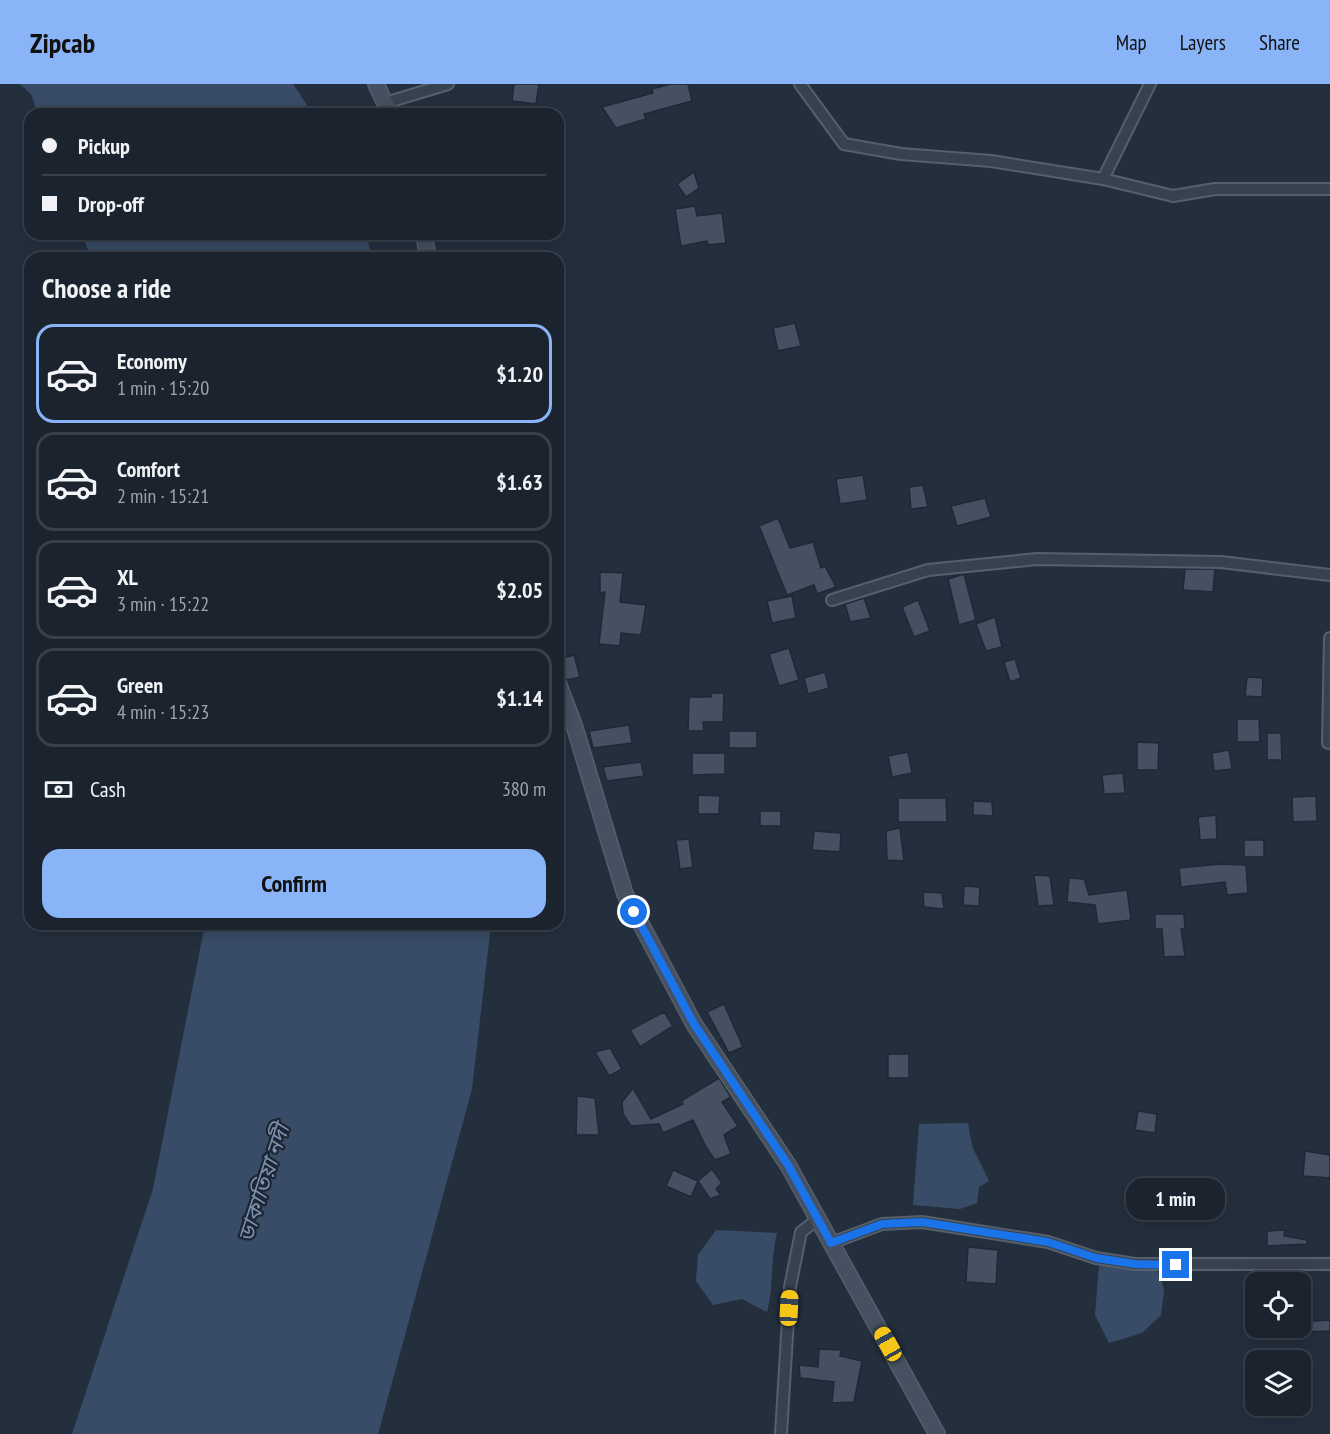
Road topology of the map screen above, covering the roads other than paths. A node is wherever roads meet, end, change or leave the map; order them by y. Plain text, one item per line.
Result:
1 (376, 84) edge
2 (448, 84) edge
3 (800, 84) edge
4 (1150, 84) edge
5 (387, 108) edge
6 (389, 108) edge
7 (1103, 179) junction
8 (1330, 189) edge
9 (1330, 574) edge
10 (832, 600) dead end
11 (1330, 638) edge
12 (564, 699) edge
13 (1328, 743) dead end
14 (818, 1219) junction
15 (831, 1243) junction
16 (1330, 1264) edge
17 (781, 1434) edge
18 (937, 1434) edge

1 - 5 main road
2 - 6 street
3 - 7 street
4 - 7 street
7 - 8 street
9 - 10 street
11 - 13 street
12 - 14 main road
14 - 15 main road
14 - 17 street
15 - 16 street
15 - 18 main road

